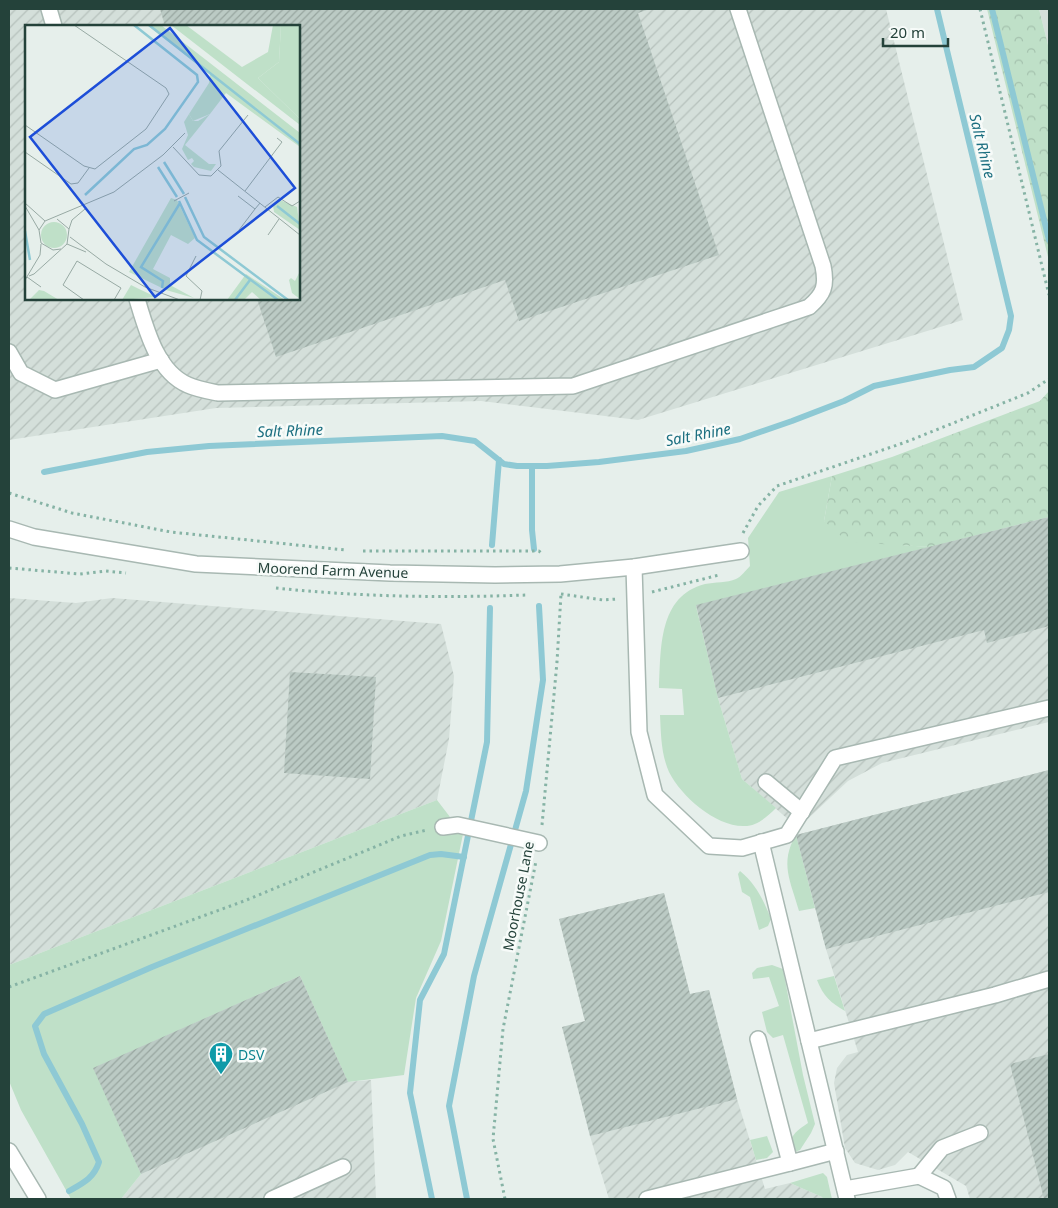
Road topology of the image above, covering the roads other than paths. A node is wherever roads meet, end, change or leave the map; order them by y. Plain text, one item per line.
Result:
1 (48, 9) edge
2 (738, 9) edge
3 (54, 25) edge
4 (137, 300) edge
5 (9, 352) edge
6 (161, 360) junction
7 (9, 530) edge
8 (9, 536) edge
9 (34, 536) junction
10 (742, 550) road end
11 (634, 567) junction
12 (1049, 708) edge
13 (766, 782) dead end
14 (802, 812) junction
15 (450, 826) road end
16 (535, 842) road end
17 (762, 842) junction
18 (1049, 979) edge
19 (758, 1039) dead end
20 (809, 1041) junction
21 (980, 1133) dead end
22 (9, 1151) edge
23 (836, 1151) junction
24 (790, 1163) junction
25 (343, 1166) dead end
26 (919, 1176) junction
27 (846, 1194) edge
28 (38, 1199) edge
29 (272, 1199) edge
30 (647, 1199) edge
31 (948, 1199) edge

1 - 3 street
2 - 6 street
4 - 6 street
5 - 6 street
7 - 9 street, Moorend Farm Avenue
8 - 9 street, Moorend Farm Avenue
9 - 11 street, Moorend Farm Avenue
10 - 11 street, Moorend Farm Avenue
11 - 17 street
12 - 14 street
13 - 14 street
14 - 17 street
15 - 16 street
17 - 20 street
18 - 20 street
19 - 24 street
20 - 23 street
21 - 26 street
22 - 28 street
23 - 24 street
23 - 27 street
24 - 30 street
25 - 29 street
26 - 27 street
26 - 31 street

